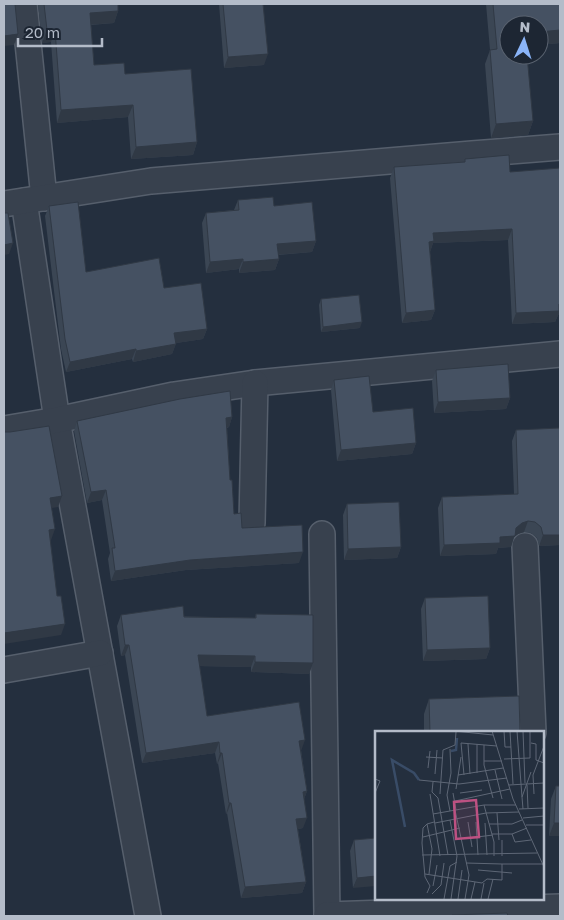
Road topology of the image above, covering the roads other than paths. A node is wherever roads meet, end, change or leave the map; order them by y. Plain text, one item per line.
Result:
1 (24, 4) edge
2 (560, 147) edge
3 (24, 201) edge
4 (560, 354) edge
5 (255, 383) junction
6 (57, 420) junction
7 (4, 429) edge
8 (252, 523) dead end
9 (322, 534) dead end
10 (525, 546) dead end
11 (100, 653) junction
12 (4, 670) edge
13 (532, 731) edge
14 (545, 908) edge
15 (148, 916) edge
16 (327, 916) edge

1 - 3 street
2 - 3 street
3 - 6 street
4 - 5 street
5 - 6 street
5 - 8 street
6 - 7 street
6 - 11 street
9 - 16 street
10 - 13 street
11 - 12 street
11 - 15 street
14 - 16 street

